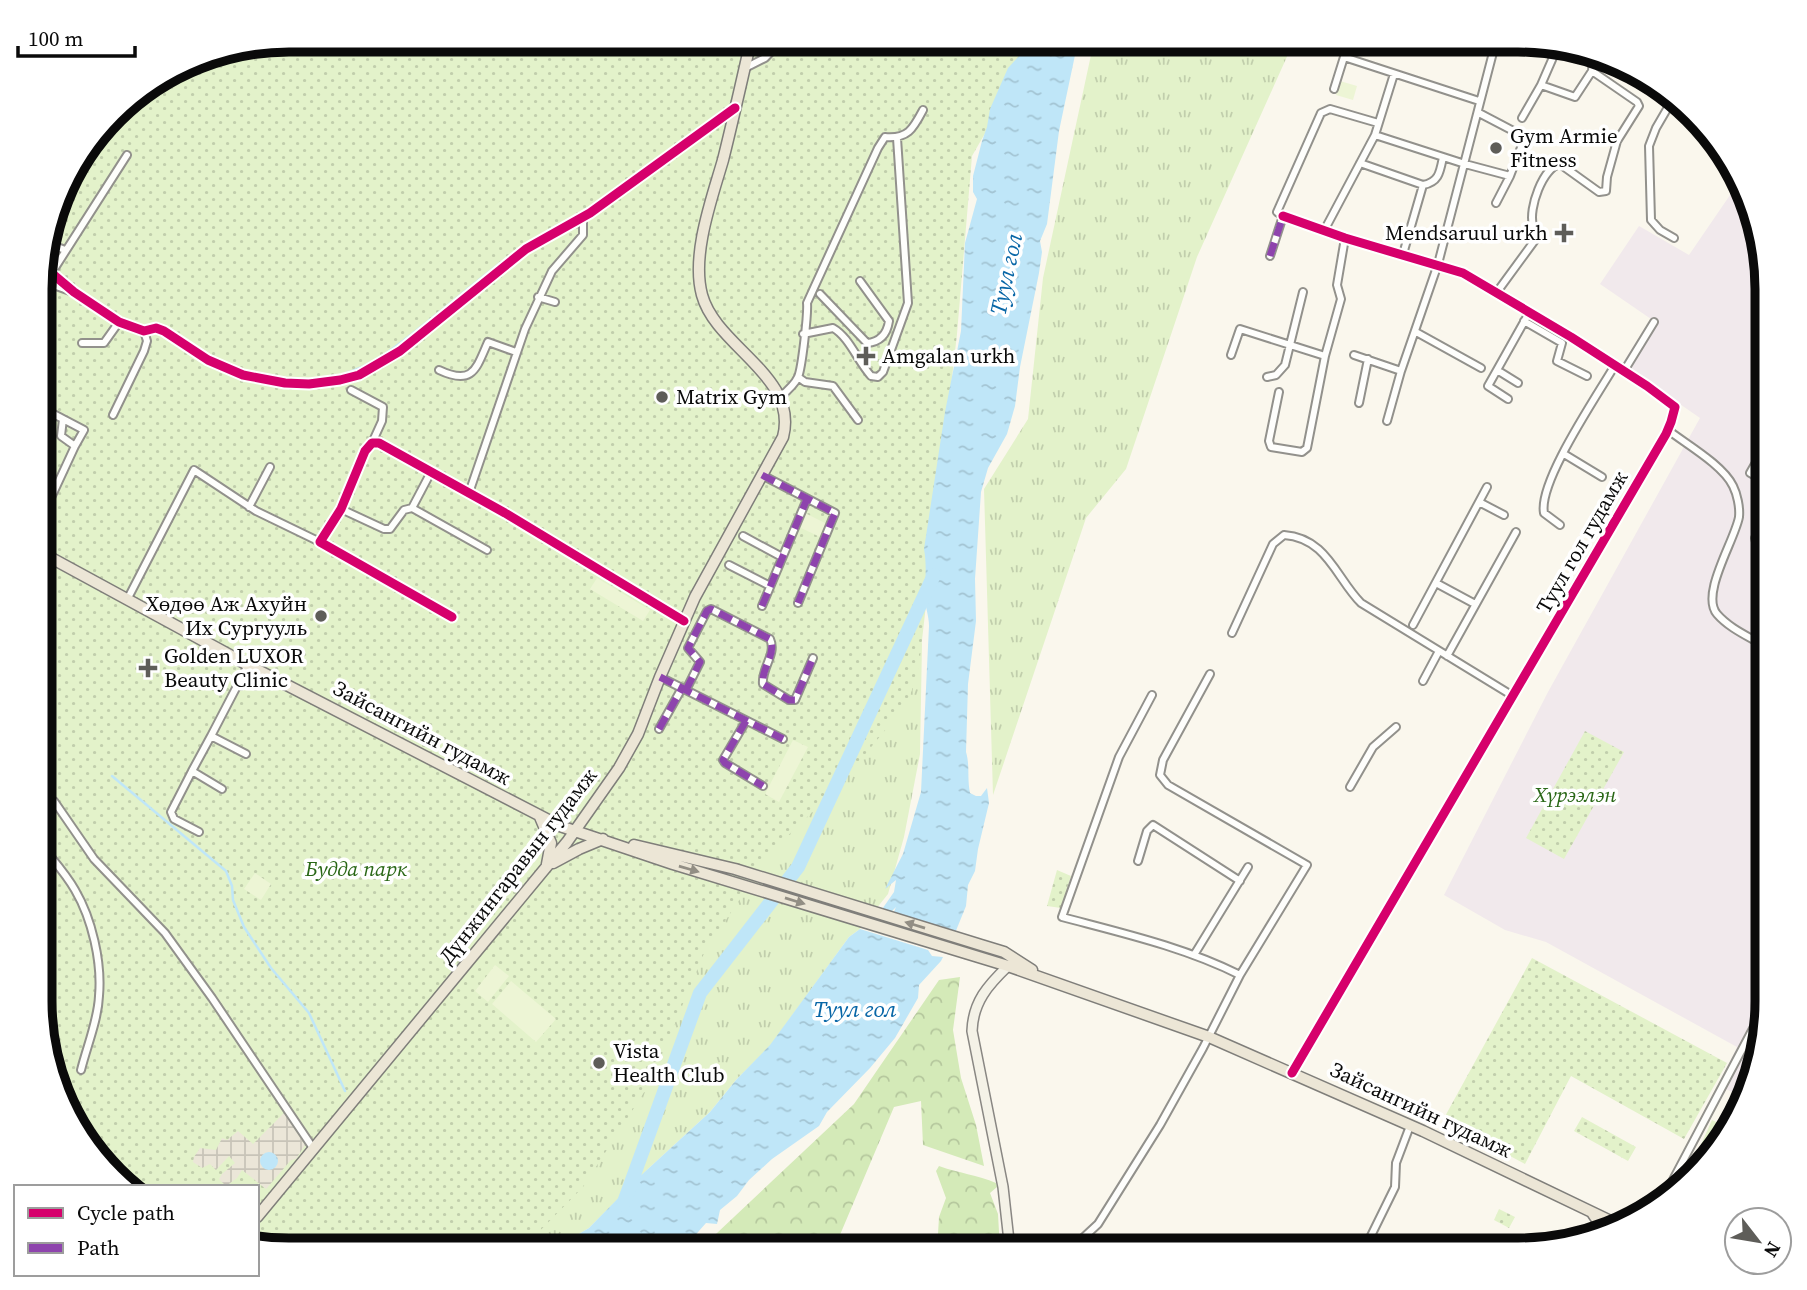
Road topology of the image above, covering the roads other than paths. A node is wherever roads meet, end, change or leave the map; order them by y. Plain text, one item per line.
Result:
1 (748, 53) edge
2 (770, 53) edge
3 (1493, 53) edge
4 (1554, 56) edge
5 (1593, 66) edge
6 (745, 68) junction
7 (1592, 71) junction
8 (1394, 74) junction
9 (1541, 85) junction
10 (1334, 89) dead end
11 (1479, 101) junction
12 (1668, 107) edge
13 (735, 108) junction
14 (923, 110) dead end
15 (1479, 113) junction
16 (1522, 118) dead end
17 (1378, 123) junction
18 (1375, 135) junction
19 (897, 138) junction
20 (127, 155) dead end
21 (1443, 157) junction
22 (1360, 163) junction
23 (1465, 164) junction
24 (1510, 176) junction
25 (1423, 185) junction
26 (1496, 204) dead end
27 (1283, 216) junction
28 (583, 218) junction
29 (1325, 229) junction
30 (1674, 237) dead end
31 (1345, 238) junction
32 (57, 247) edge
33 (65, 250) junction
34 (1403, 254) junction
35 (1270, 256) dead end
36 (1438, 264) junction
37 (54, 269) edge
38 (53, 276) edge
39 (860, 281) dead end
40 (52, 285) edge
41 (1303, 292) dead end
42 (1497, 292) junction
43 (820, 294) dead end
44 (78, 295) junction
45 (538, 298) junction
46 (555, 302) dead end
47 (1530, 313) junction
48 (1524, 321) junction
49 (119, 322) junction
50 (1654, 322) dead end
51 (144, 331) junction
52 (1416, 332) junction
53 (803, 334) junction
54 (82, 343) dead end
55 (1289, 344) junction
56 (516, 352) junction
57 (1231, 355) dead end
58 (1354, 355) dead end
59 (1325, 356) junction
60 (1368, 359) junction
61 (1615, 365) junction
62 (1481, 368) dead end
63 (439, 370) dead end
64 (1497, 370) junction
65 (1401, 371) junction
66 (1624, 371) junction
67 (1587, 376) dead end
68 (798, 377) junction
69 (1267, 377) dead end
70 (1518, 383) dead end
71 (351, 390) dead end
72 (1279, 392) dead end
73 (779, 398) junction
74 (1508, 399) dead end
75 (1359, 403) dead end
76 (52, 413) edge
77 (113, 415) dead end
78 (63, 418) junction
79 (858, 420) dead end
80 (1387, 421) dead end
81 (1668, 430) junction
82 (372, 443) junction
83 (75, 446) junction
84 (1564, 454) junction
85 (270, 467) dead end
86 (431, 472) junction
87 (762, 475) junction
88 (1602, 477) dead end
89 (1487, 486) dead end
90 (469, 493) junction
91 (52, 495) edge
92 (807, 499) junction
93 (1479, 502) junction
94 (250, 508) junction
95 (412, 508) junction
96 (341, 509) junction
97 (1504, 515) dead end
98 (1560, 525) dead end
99 (1516, 532) dead end
100 (743, 536) dead end
101 (320, 542) junction
102 (487, 550) dead end
103 (782, 557) junction
104 (52, 559) edge
105 (729, 565) dead end
106 (1436, 583) junction
107 (770, 586) junction
108 (127, 600) junction
109 (798, 603) dead end
110 (1475, 604) junction
111 (762, 606) dead end
112 (452, 617) dead end
113 (684, 621) junction
114 (1413, 625) dead end
115 (1232, 633) dead end
116 (1754, 640) edge
117 (1439, 651) junction
118 (1447, 656) junction
119 (813, 658) dead end
120 (248, 664) junction
121 (1210, 674) dead end
122 (660, 677) junction
123 (1423, 681) dead end
124 (684, 689) junction
125 (1152, 695) dead end
126 (1513, 696) junction
127 (746, 720) junction
128 (1396, 727) dead end
129 (659, 729) dead end
130 (211, 736) junction
131 (783, 739) dead end
132 (246, 754) dead end
133 (192, 771) junction
134 (764, 786) dead end
135 (1350, 787) dead end
136 (222, 789) dead end
137 (53, 800) edge
138 (540, 817) junction
139 (576, 831) junction
140 (199, 832) dead end
141 (603, 839) junction
142 (53, 860) edge
143 (1138, 861) dead end
144 (1248, 867) dead end
145 (546, 868) junction
146 (1240, 881) junction
147 (1194, 956) junction
148 (1008, 965) junction
149 (1240, 975) junction
150 (1045, 978) junction
151 (1752, 1030) edge
152 (1209, 1037) junction
153 (81, 1070) dead end
154 (1292, 1073) junction
155 (1410, 1126) junction
156 (313, 1148) junction
157 (1673, 1180) edge
158 (1590, 1211) junction
159 (259, 1215) edge
160 (1607, 1219) edge
161 (1598, 1222) edge
162 (1009, 1238) edge
163 (1083, 1238) edge
164 (1370, 1238) edge

1 - 6 main road, Дүнжингаравын гудамж
2 - 6 street
3 - 11 street
4 - 9 street
5 - 7 street
6 - 13 main road, Дүнжингаравын гудамж
7 - 9 street
7 - 42 street
8 - 10 street
8 - 11 street
8 - 17 street
9 - 16 street
11 - 15 street
12 - 30 street
13 - 28 street
13 - 73 main road, Дүнжингаравын гудамж
14 - 19 street
15 - 23 street
15 - 24 street
17 - 18 street
17 - 27 street
18 - 21 street
18 - 22 street
19 - 53 street
19 - 53 street
20 - 33 street
21 - 23 street
21 - 25 street
22 - 25 street
22 - 29 street
23 - 24 street
23 - 36 street
24 - 26 street
25 - 34 street
27 - 29 street
27 - 35 street
28 - 45 street
28 - 51 street
29 - 31 street
31 - 34 street
31 - 59 street
32 - 33 street
33 - 37 street
34 - 36 street
36 - 42 street
36 - 52 street
38 - 44 street
39 - 43 street
40 - 44 street
41 - 55 street
42 - 47 street
44 - 49 street
45 - 46 street
45 - 56 street
47 - 48 street
47 - 61 street
48 - 64 street
48 - 67 street
49 - 51 street
49 - 54 street
50 - 66 street
51 - 77 street
52 - 62 street
52 - 65 street
53 - 68 street
55 - 57 street
55 - 59 street
55 - 69 street
56 - 63 street
56 - 90 street
58 - 60 street
59 - 72 street
60 - 65 street
60 - 75 street
61 - 66 street
61 - 84 street
64 - 70 street
64 - 74 street
65 - 80 street
66 - 81 street
68 - 73 street
68 - 79 street
71 - 82 street
73 - 87 main road, Дүнжингаравын гудамж
76 - 78 street
78 - 83 street
78 - 83 street
81 - 116 street
81 - 126 street, Туул гол гудамж
82 - 86 street
82 - 96 street
83 - 91 street
84 - 88 street
84 - 98 street
85 - 94 street
86 - 90 street
86 - 95 street
87 - 92 street
87 - 113 main road, Дүнжингаравын гудамж
89 - 93 street
90 - 113 street
92 - 103 street
92 - 109 street
93 - 97 street
93 - 106 street
94 - 101 street
94 - 108 street
95 - 96 street
95 - 102 street
96 - 101 street
99 - 110 street
100 - 103 street
101 - 112 street
103 - 107 street
104 - 108 main road, Зайсангийн гудамж
105 - 107 street
106 - 110 street
106 - 114 street
107 - 111 street
108 - 120 main road, Зайсангийн гудамж
110 - 118 street
113 - 122 main road, Дүнжингаравын гудамж
115 - 117 street
117 - 118 street
117 - 123 street
118 - 126 street
119 - 124 street
120 - 130 street
120 - 138 main road, Зайсангийн гудамж
121 - 149 street
122 - 124 street
122 - 139 main road, Дүнжингаравын гудамж
124 - 127 street
124 - 129 street
125 - 147 street
126 - 154 street, Туул гол гудамж
127 - 131 street
127 - 134 street
128 - 135 street
130 - 132 street
130 - 133 street
133 - 136 street
133 - 140 street
137 - 156 street
138 - 139 main road, Зайсангийн гудамж
138 - 145 main road
139 - 141 main road, Зайсангийн гудамж
139 - 145 main road, Дүнжингаравын гудамж
141 - 145 main road
141 -> 148 main road, Зайсангийн гудамж
150 -> 141 main road, Зайсангийн гудамж
142 - 153 street
143 - 146 street
144 - 146 street
145 - 156 main road, Дүнжингаравын гудамж
146 - 147 street
147 - 149 street
148 - 150 main road, Зайсангийн гудамж
148 - 162 street
149 - 152 street
150 - 152 main road, Зайсангийн гудамж
151 - 157 street
152 - 154 main road, Зайсангийн гудамж
152 - 163 street
154 - 155 main road, Зайсангийн гудамж
155 - 158 main road, Зайсангийн гудамж
155 - 164 street
156 - 159 main road, Дүнжингаравын гудамж
158 - 160 main road, Зайсангийн гудамж
158 - 161 main road

